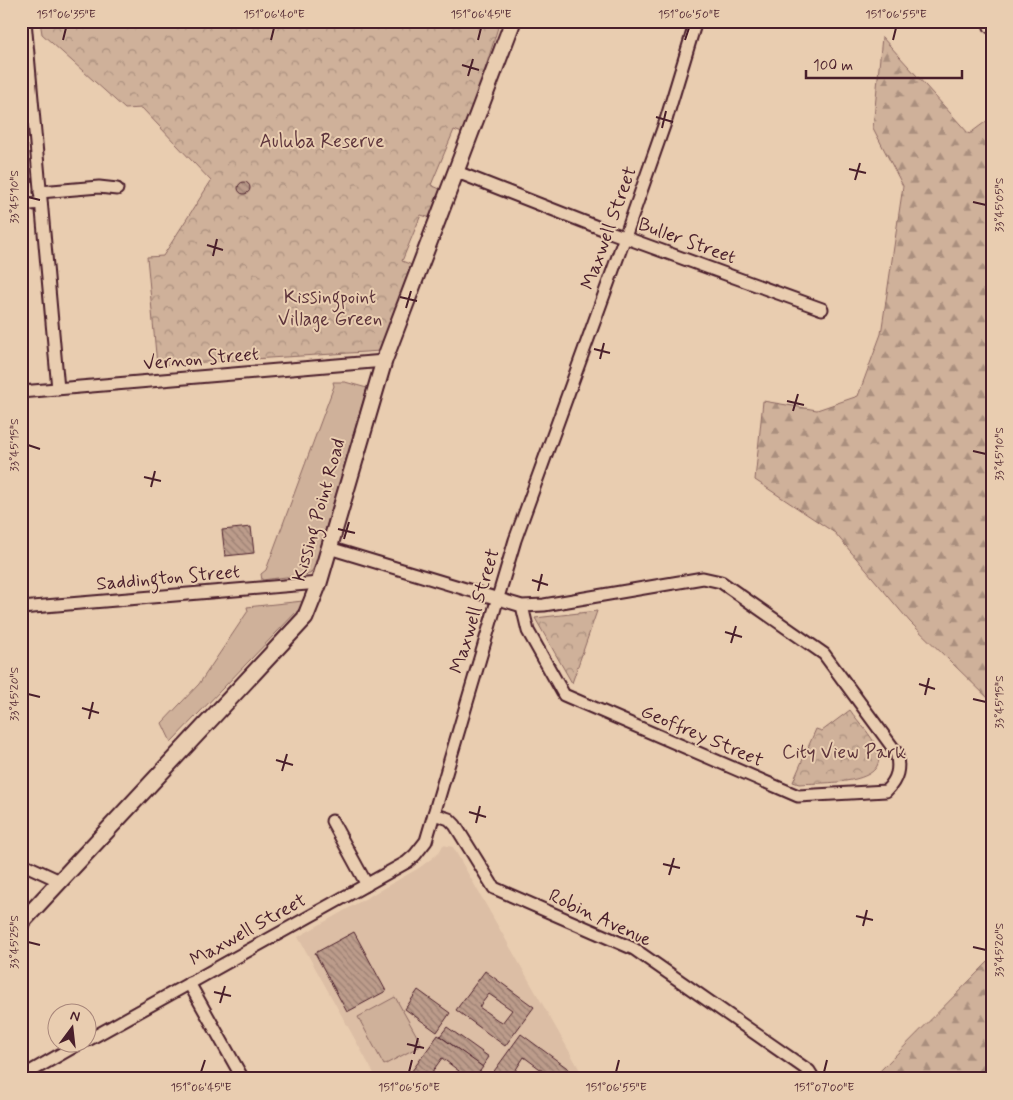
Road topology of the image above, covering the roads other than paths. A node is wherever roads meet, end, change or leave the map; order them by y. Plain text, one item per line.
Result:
1 (24, 21) edge
2 (513, 21) edge
3 (696, 21) edge
4 (457, 172) junction
5 (117, 189) dead end
6 (41, 197) junction
7 (21, 205) edge
8 (625, 237) junction
9 (822, 309) dead end
10 (384, 361) junction
11 (58, 388) junction
12 (21, 392) edge
13 (329, 548) junction
14 (319, 583) junction
15 (496, 598) junction
16 (522, 606) junction
17 (21, 608) edge
18 (434, 814) junction
19 (332, 821) dead end
20 (21, 863) edge
21 (60, 881) junction
22 (367, 885) junction
23 (21, 923) edge
24 (189, 983) junction
25 (98, 1034) edge
26 (65, 1052) edge
27 (21, 1077) edge
28 (243, 1079) edge
29 (814, 1079) edge

1 - 6 street
2 - 4 street, Kissing Point Road
3 - 8 street, Maxwell Street
4 - 8 street, Buller Street
4 - 10 street, Kissing Point Road
5 - 6 street
6 - 7 street
6 - 11 street
8 - 9 street, Buller Street
8 - 15 street, Maxwell Street
10 - 11 street, Vernon Street
10 - 13 street, Kissing Point Road
11 - 12 street, Vernon Street
13 - 14 street, Kissing Point Road
13 - 15 street, Geoffrey Street
14 - 17 street, Saddington Street
14 - 21 street, Kissing Point Road
15 - 16 street, Geoffrey Street
15 - 18 street, Maxwell Street
16 - 16 street, Geoffrey Street
18 - 22 street, Maxwell Street
18 - 29 street, Robin Avenue
19 - 22 street
20 - 21 street
21 - 23 street, Kissing Point Road
22 - 24 street, Maxwell Street
24 - 25 street, Maxwell Street
24 - 28 street
26 - 27 street

